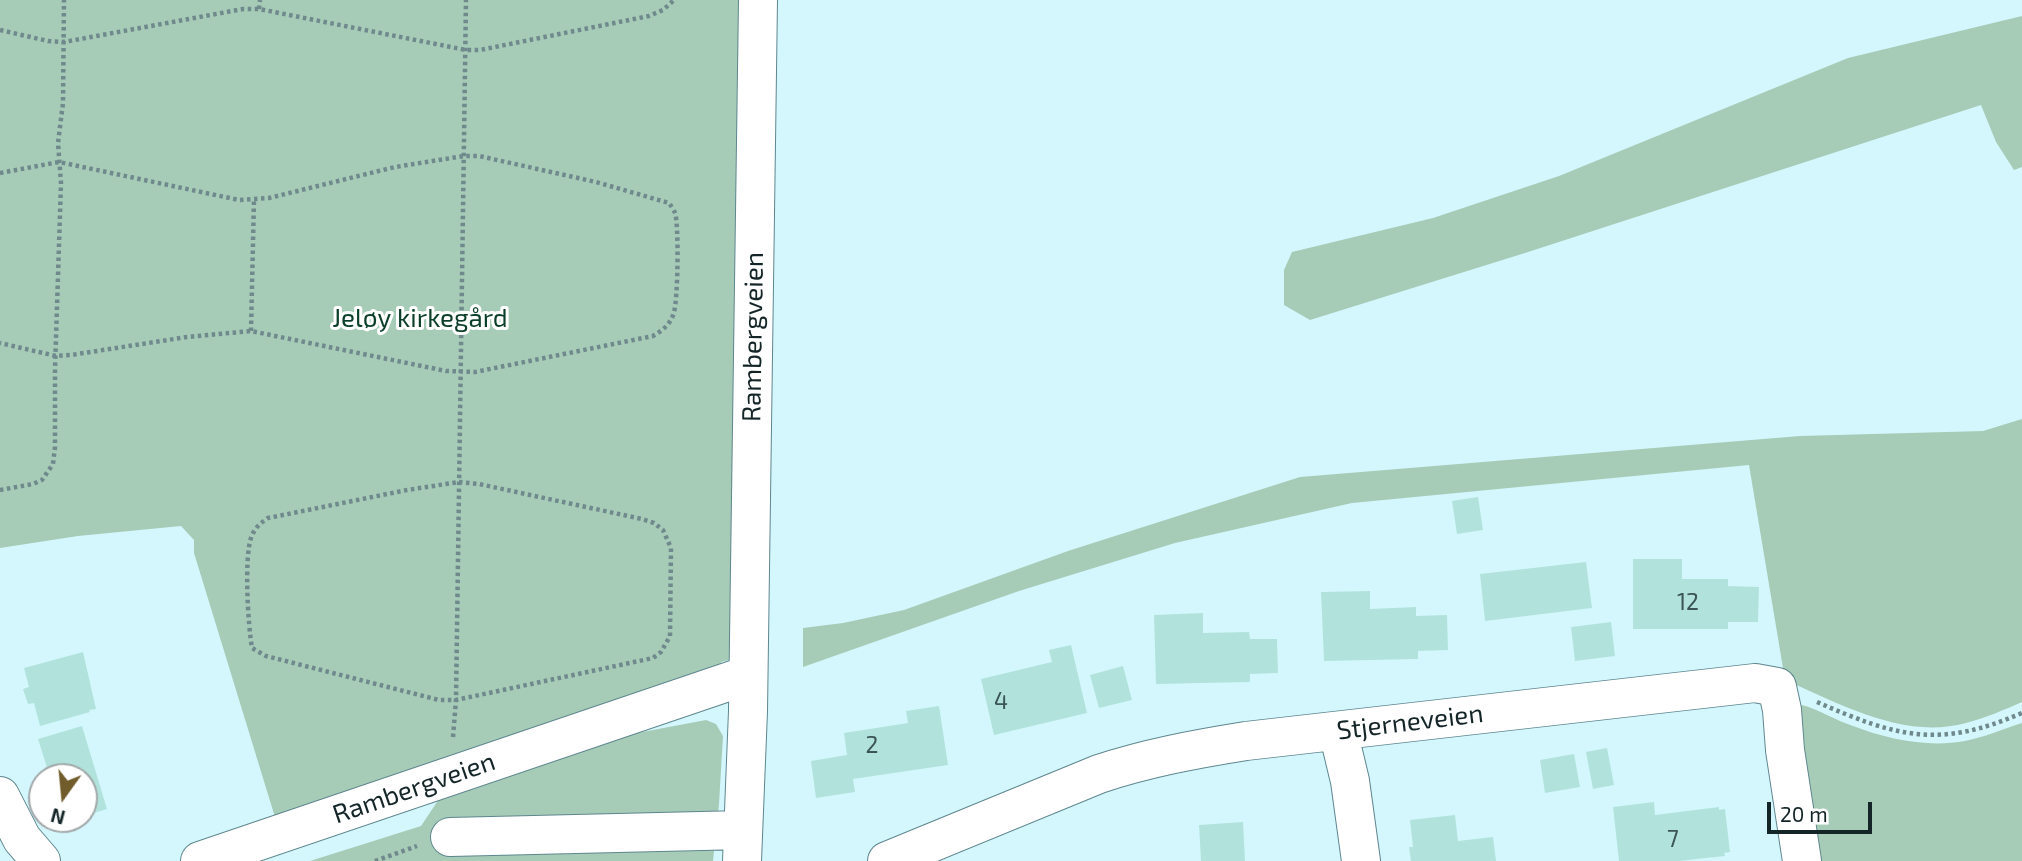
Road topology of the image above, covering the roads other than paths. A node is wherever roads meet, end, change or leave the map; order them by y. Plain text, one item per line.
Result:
1 (758, 0) edge
2 (748, 675) junction
3 (1338, 731) junction
4 (0, 796) edge
5 (450, 837) dead end
6 (743, 846) edge
7 (893, 860) edge
8 (41, 861) edge
9 (200, 861) edge
10 (1361, 861) edge
11 (1802, 861) edge

1 - 2 street, Rambergveien
2 - 6 street, Rambergveien
2 - 9 street, Rambergveien
3 - 7 street, Stjerneveien
3 - 10 street
3 - 11 street, Stjerneveien
4 - 8 street
5 - 6 street

